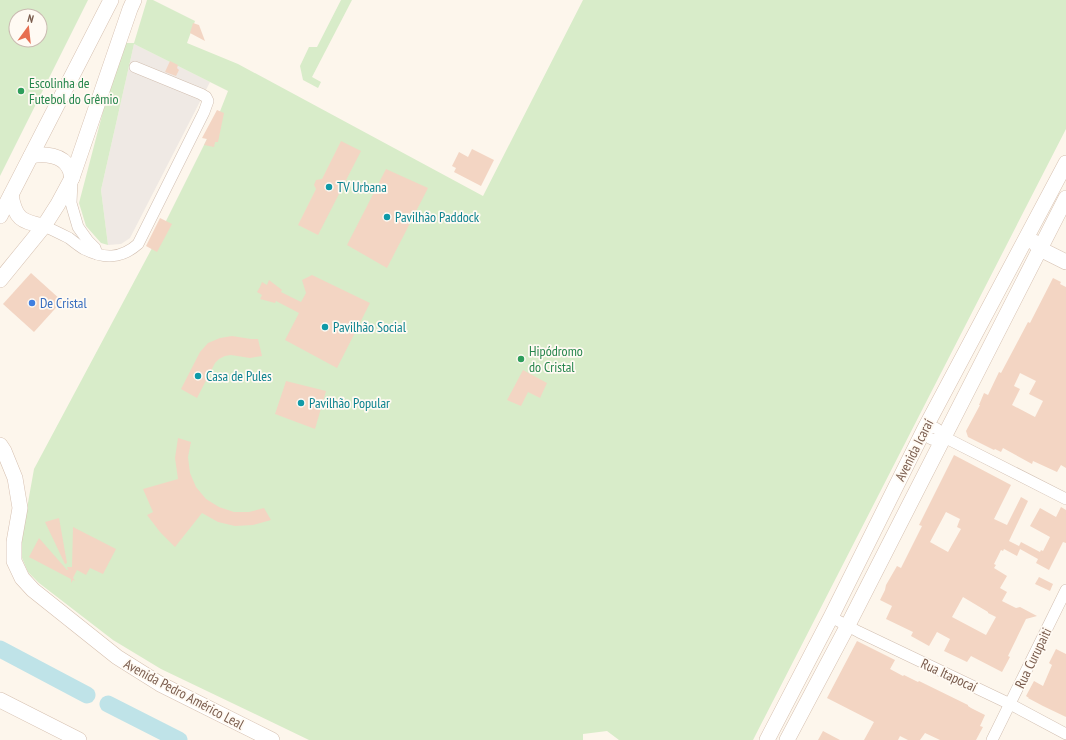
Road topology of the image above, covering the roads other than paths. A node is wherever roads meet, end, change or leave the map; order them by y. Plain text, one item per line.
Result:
1 (111, 0) edge
2 (134, 0) edge
3 (135, 67) dead end
4 (31, 156) junction
5 (1066, 163) edge
6 (72, 178) junction
7 (11, 195) junction
8 (1066, 198) edge
9 (0, 216) edge
10 (44, 226) junction
11 (1029, 231) junction
12 (1040, 249) junction
13 (98, 255) junction
14 (1066, 262) edge
15 (0, 280) edge
16 (924, 430) junction
17 (944, 437) junction
18 (0, 445) edge
19 (1066, 499) edge
20 (1066, 590) edge
21 (831, 618) junction
22 (847, 627) junction
23 (0, 700) edge
24 (1010, 704) junction
25 (1066, 734) edge
26 (79, 740) edge
27 (272, 740) edge
28 (766, 740) edge
29 (787, 740) edge
30 (992, 740) edge

1 - 4 main road
2 - 6 main road
3 - 13 street
4 - 6 main road
4 - 7 main road
5 - 11 main road, Avenida Icaraí
6 - 10 main road
6 - 13 street
7 - 9 main road
7 - 10 main road
8 - 12 main road, Avenida Icaraí
10 - 13 street
10 - 15 main road
11 - 12 main road
11 - 16 main road, Avenida Icaraí
12 - 14 main road
12 - 17 main road, Avenida Icaraí
16 - 17 street
16 - 21 main road, Avenida Icaraí
17 - 19 street
17 - 22 main road, Avenida Icaraí
18 - 27 main road, Avenida Pedro Américo Leal
20 - 24 street, Rua Curupaiti
21 - 22 street, Rua Itapocaí
21 - 28 main road, Avenida Icaraí
22 - 24 street, Rua Itapocaí
22 - 29 main road, Avenida Icaraí
23 - 26 main road
24 - 25 street, Rua Itapocaí
24 - 30 street, Rua Curupaiti

